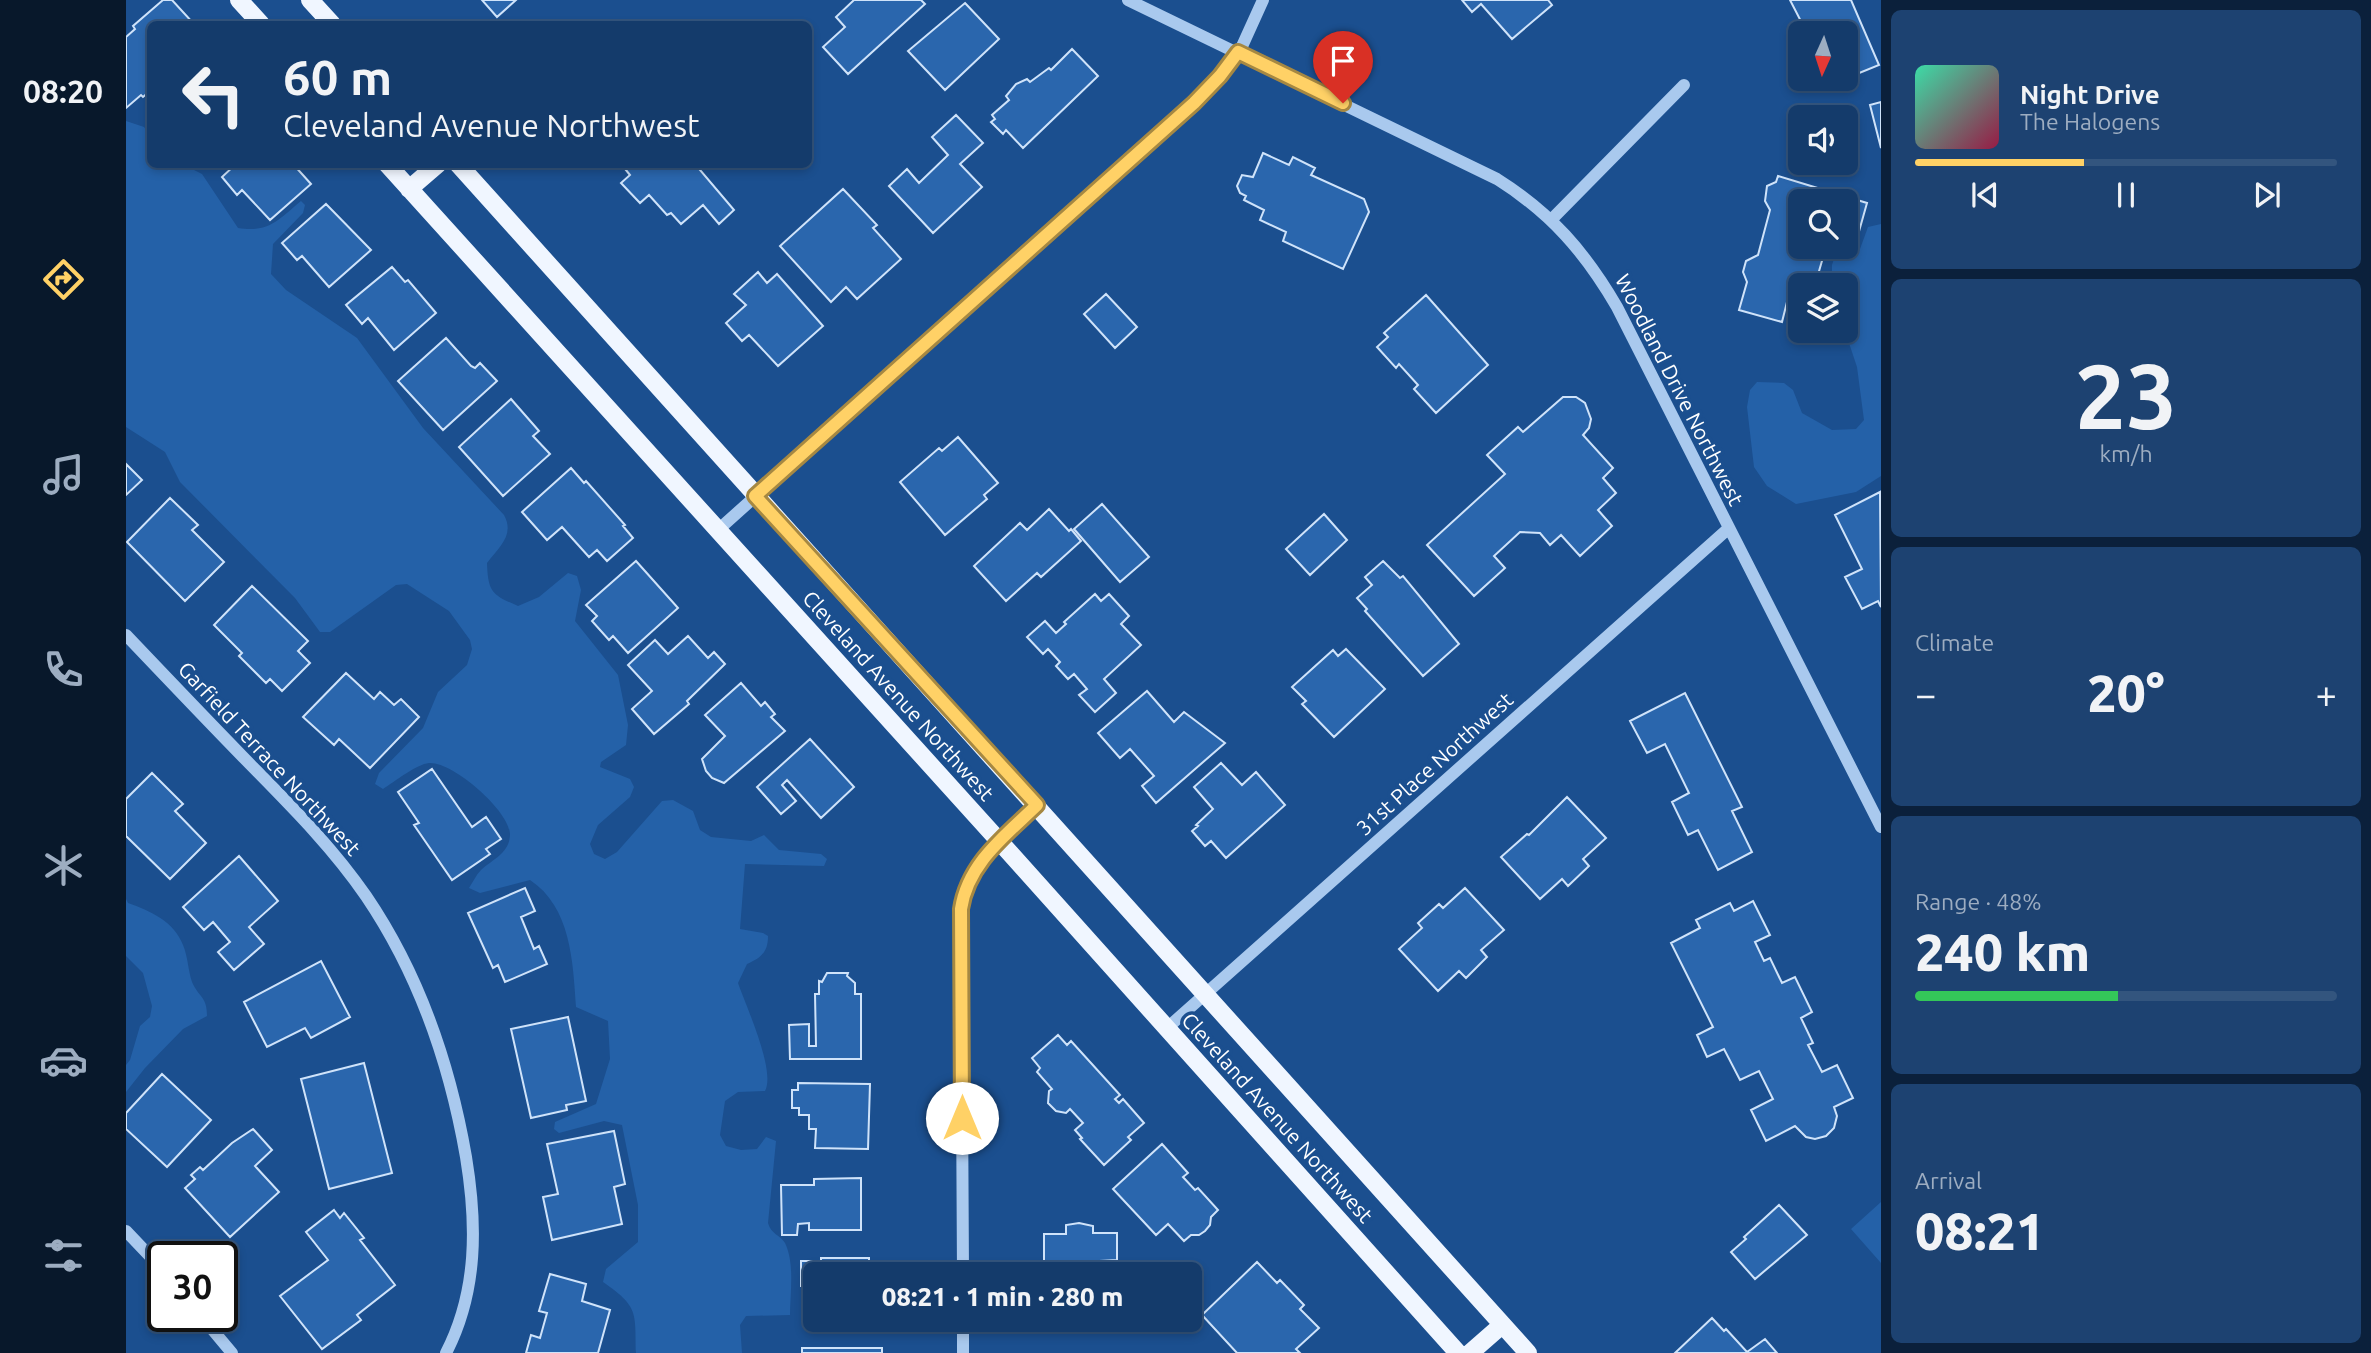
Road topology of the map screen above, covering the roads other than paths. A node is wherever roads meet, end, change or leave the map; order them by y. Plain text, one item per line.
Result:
1 (239, 0) edge
2 (310, 0) edge
3 (1128, 0) edge
4 (1262, 0) edge
5 (258, 21) edge
6 (329, 21) edge
7 (1238, 52) junction
8 (1684, 85) dead end
9 (391, 168) edge
10 (433, 168) edge
11 (462, 168) edge
12 (409, 189) junction
13 (1552, 219) junction
14 (755, 496) junction
15 (1729, 528) junction
16 (718, 530) junction
17 (126, 635) edge
18 (1037, 805) junction
19 (1881, 827) edge
20 (1000, 842) junction
21 (1205, 995) junction
22 (1166, 1030) junction
23 (126, 1231) edge
24 (147, 1253) edge
25 (963, 1262) edge
26 (1502, 1325) junction
27 (214, 1332) edge
28 (963, 1332) edge
29 (232, 1353) edge
30 (446, 1353) edge
31 (963, 1353) edge
32 (1458, 1353) edge
33 (1470, 1353) edge
34 (1528, 1353) edge

1 - 5 main road
2 - 6 main road
3 - 7 street, Woodland Drive Northwest
4 - 7 street
7 - 13 street, Woodland Drive Northwest
7 - 14 street
8 - 13 street
9 - 12 main road, Cleveland Avenue Northwest
10 - 12 main road
11 - 14 main road, Cleveland Avenue Northwest
12 - 16 main road, Cleveland Avenue Northwest
13 - 15 street, Woodland Drive Northwest
14 - 16 street
14 - 18 main road, Cleveland Avenue Northwest
15 - 19 street, Woodland Drive Northwest
15 - 21 street, 31st Place Northwest
16 - 20 main road, Cleveland Avenue Northwest
17 - 30 street, Garfield Terrace Northwest
18 - 20 street
18 - 21 main road, Cleveland Avenue Northwest
20 - 22 main road, Cleveland Avenue Northwest
20 - 25 street
21 - 22 street, 31st Place Northwest
21 - 26 main road, Cleveland Avenue Northwest
22 - 32 main road, Cleveland Avenue Northwest
23 - 24 street
26 - 33 main road
26 - 34 main road, Cleveland Avenue Northwest
27 - 29 street
28 - 31 street

